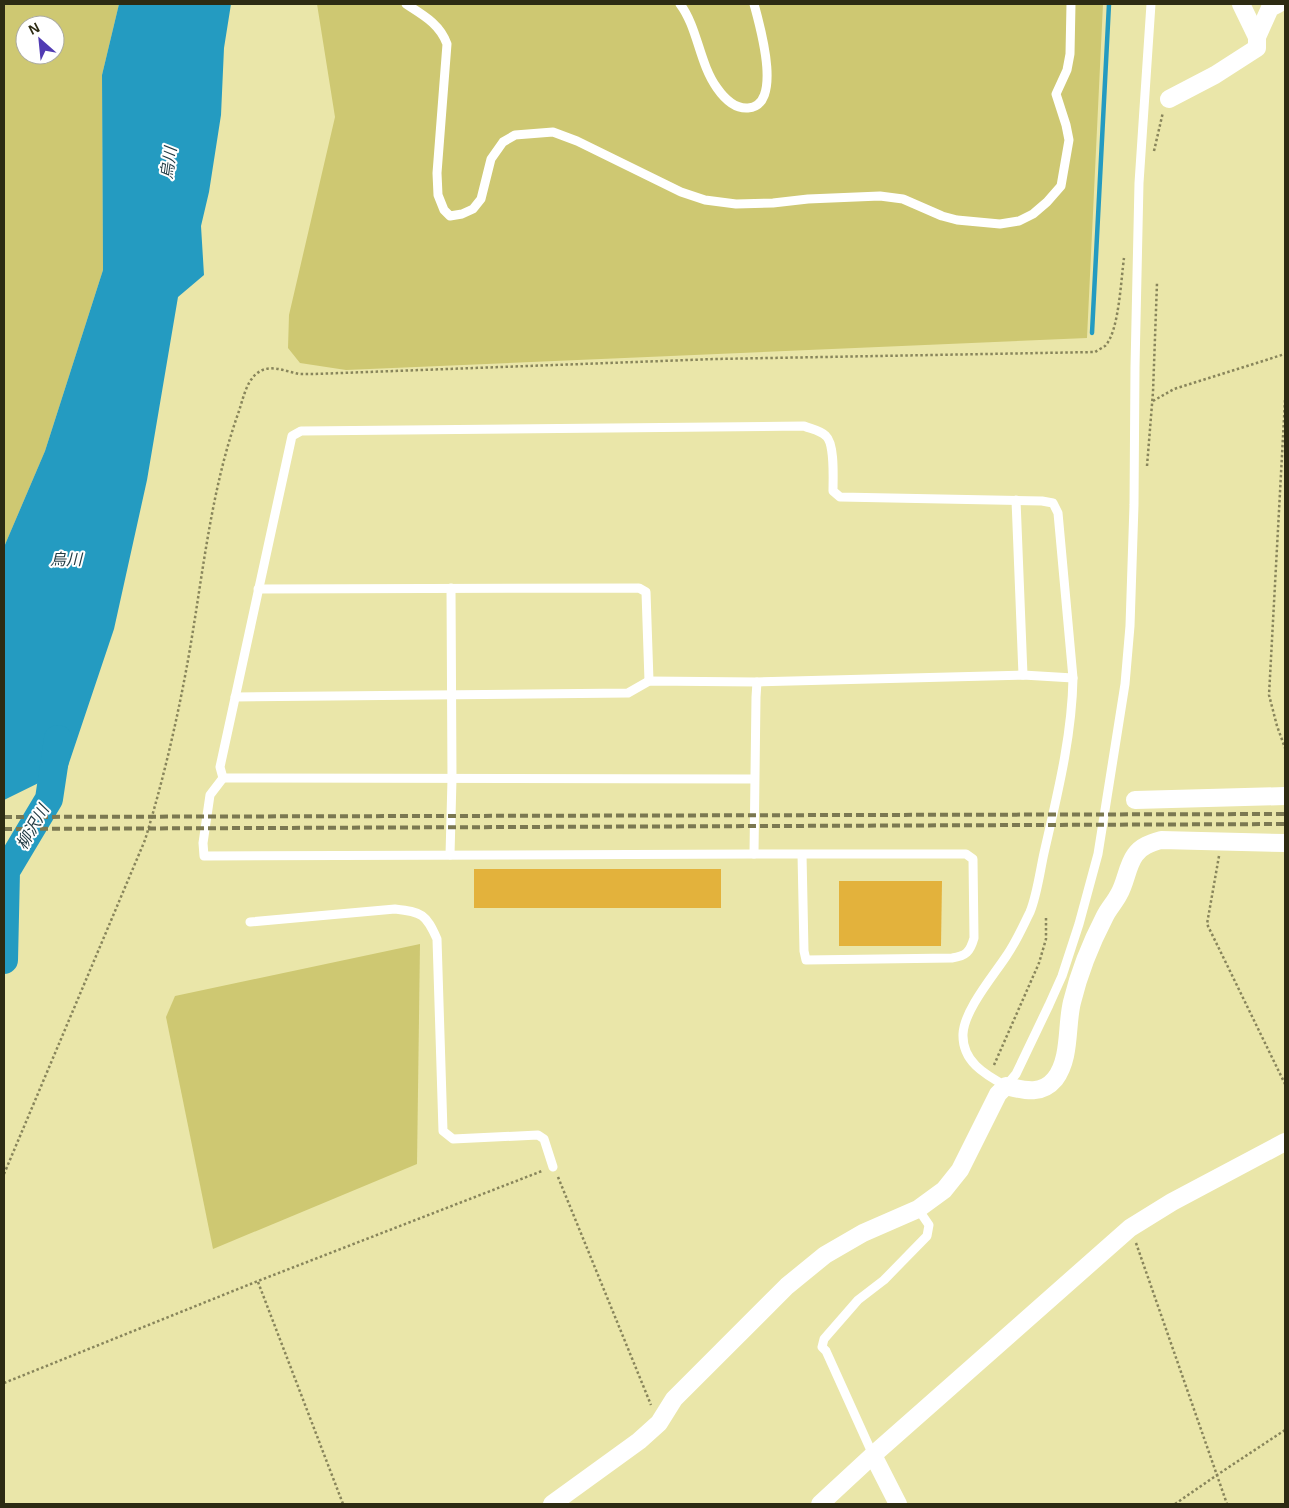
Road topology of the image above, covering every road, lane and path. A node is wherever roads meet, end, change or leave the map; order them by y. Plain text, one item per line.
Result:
1 (406, 4) edge
2 (680, 4) edge
3 (754, 4) edge
4 (1071, 4) edge
5 (1150, 4) edge
6 (1241, 4) edge
7 (1278, 4) edge
8 (1257, 37) junction
9 (1170, 99) joint
10 (1152, 159) dead end
11 (1125, 249) dead end
12 (1158, 283) dead end
13 (1285, 354) edge
14 (1285, 400) edge
15 (1152, 401) junction
16 (1147, 468) dead end
17 (1016, 500) junction
18 (451, 588) junction
19 (258, 589) junction
20 (1023, 675) junction
21 (1073, 678) junction
22 (649, 681) junction
23 (757, 682) junction
24 (451, 695) junction
25 (235, 697) junction
26 (1285, 748) edge
27 (222, 778) junction
28 (452, 779) junction
29 (754, 779) junction
30 (1285, 796) edge
31 (1135, 800) dead end
32 (1221, 842) junction
33 (1285, 843) edge
34 (754, 854) junction
35 (802, 854) junction
36 (450, 855) junction
37 (1046, 917) dead end
38 (250, 922) dead end
39 (989, 1076) junction
40 (1285, 1084) edge
41 (1006, 1086) junction
42 (1285, 1142) edge
43 (553, 1167) junction
44 (4, 1174) edge
45 (918, 1209) junction
46 (1130, 1228) junction
47 (258, 1282) junction
48 (4, 1383) edge
49 (658, 1423) junction
50 (1285, 1430) edge
51 (874, 1455) junction
52 (1217, 1475) junction
53 (343, 1504) edge
54 (552, 1504) edge
55 (820, 1504) edge
56 (898, 1504) edge
57 (1175, 1504) edge
58 (1227, 1504) edge

1 - 4 lane
2 - 3 lane
5 - 41 lane
6 - 8 street
7 - 8 street
8 - 9 street
9 - 10 path
11 - 44 path
12 - 15 path
13 - 15 path
14 - 26 path
15 - 16 path
17 - 19 lane
17 - 20 lane
17 - 21 lane
18 - 19 lane
18 - 22 lane
18 - 24 lane
19 - 25 lane
20 - 21 lane
20 - 23 lane
21 - 39 lane
22 - 23 lane
22 - 24 lane
23 - 29 lane
24 - 25 lane
24 - 28 lane
25 - 27 lane
27 - 28 lane
27 - 36 lane
28 - 29 lane
28 - 36 lane
29 - 34 lane
30 - 31 street
32 - 33 street
32 - 40 path
32 - 41 street
34 - 35 lane
34 - 36 lane
35 - 35 lane
37 - 39 path
38 - 43 lane
39 - 41 lane
41 - 45 street
42 - 46 street
43 - 47 path
43 - 49 path
45 - 49 street
45 - 51 lane
46 - 51 street
46 - 52 path
47 - 48 path
47 - 53 path
49 - 54 street
50 - 52 path
51 - 55 street
51 - 56 street
52 - 57 path
52 - 58 path

